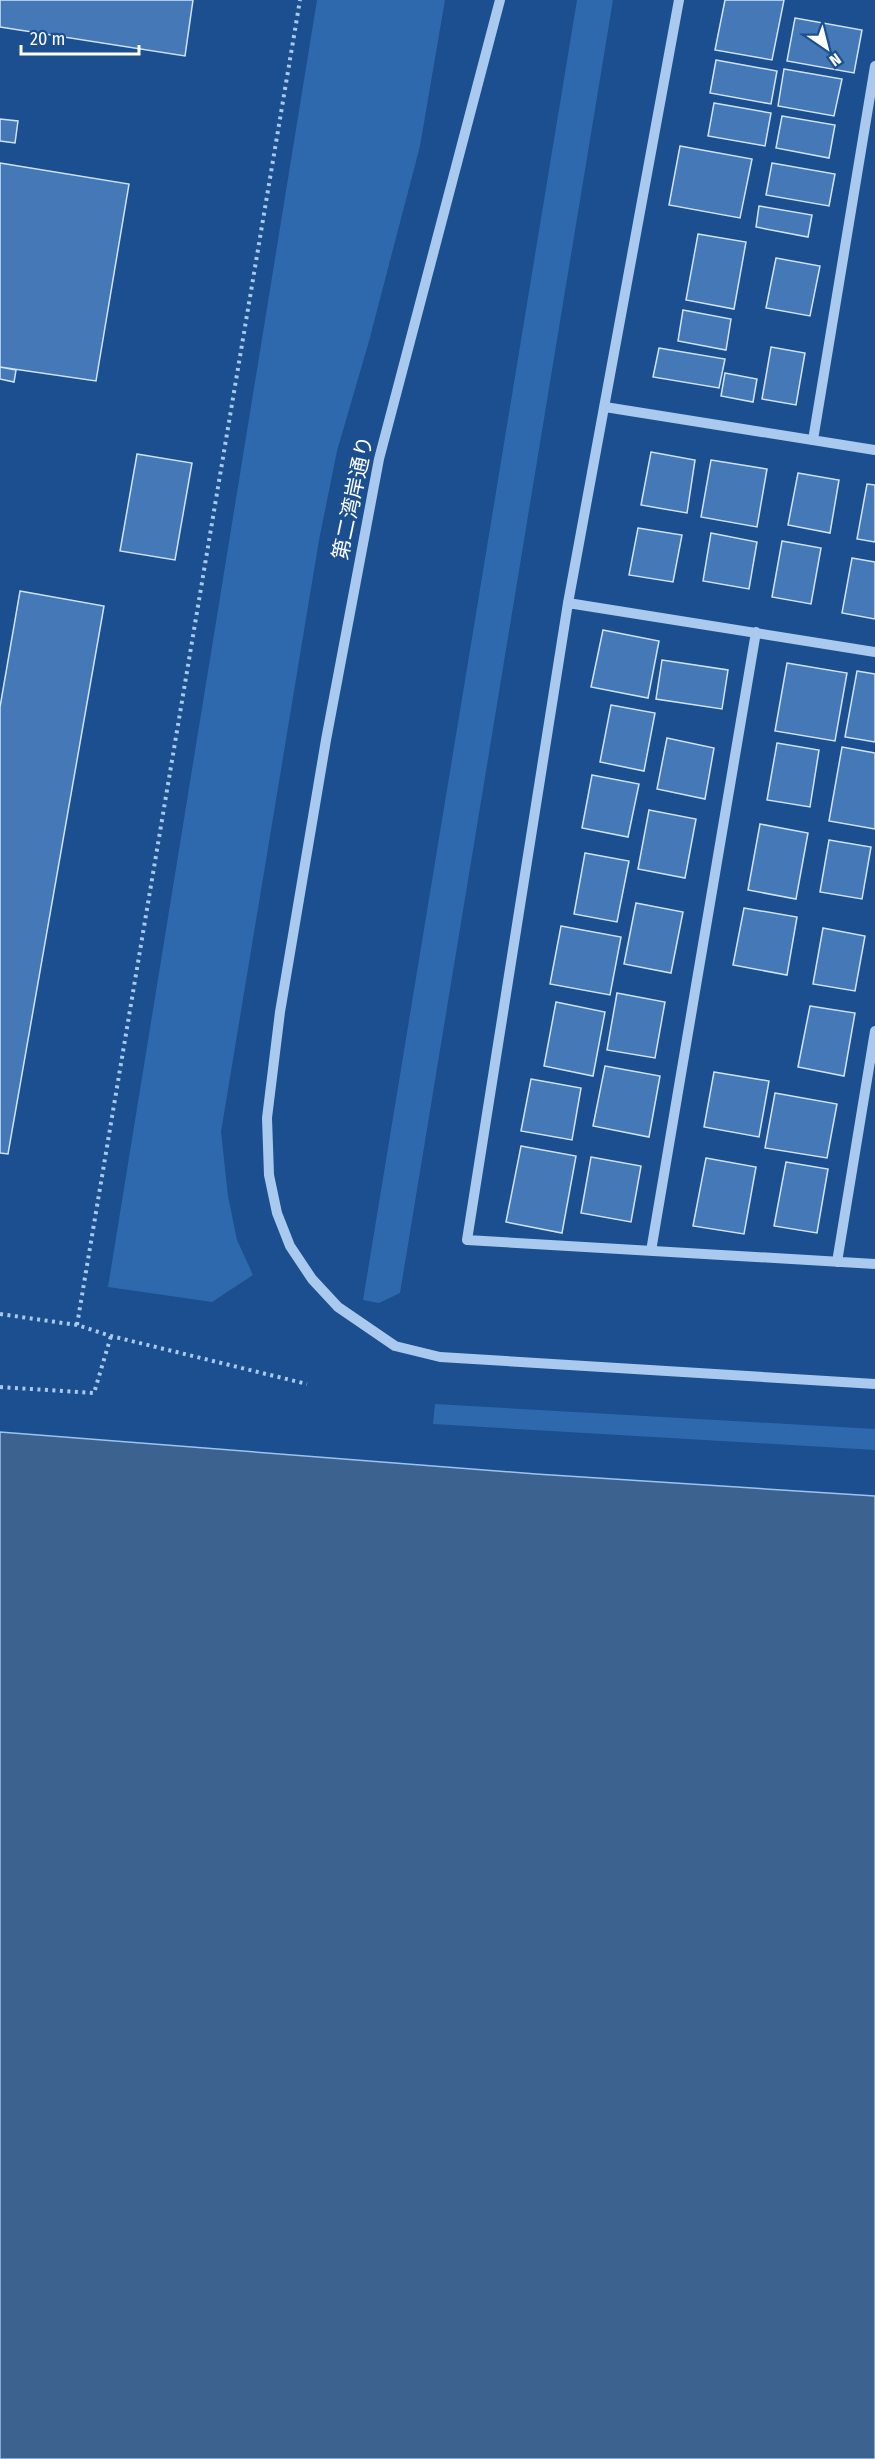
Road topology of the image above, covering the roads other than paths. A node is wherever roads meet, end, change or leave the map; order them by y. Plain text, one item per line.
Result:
1 (500, 0) edge
2 (679, 0) edge
3 (875, 66) edge
4 (605, 407) junction
5 (813, 440) junction
6 (875, 450) edge
7 (568, 603) junction
8 (756, 632) junction
9 (875, 651) edge
10 (875, 1031) edge
11 (651, 1251) junction
12 (837, 1262) junction
13 (875, 1264) edge
14 (875, 1384) edge

1 - 14 street, 第二湾岸通り
2 - 4 street
3 - 5 street
4 - 5 street
4 - 7 street
5 - 6 street
7 - 8 street
7 - 11 street
8 - 9 street
8 - 11 street
10 - 12 street
11 - 12 street
12 - 13 street

